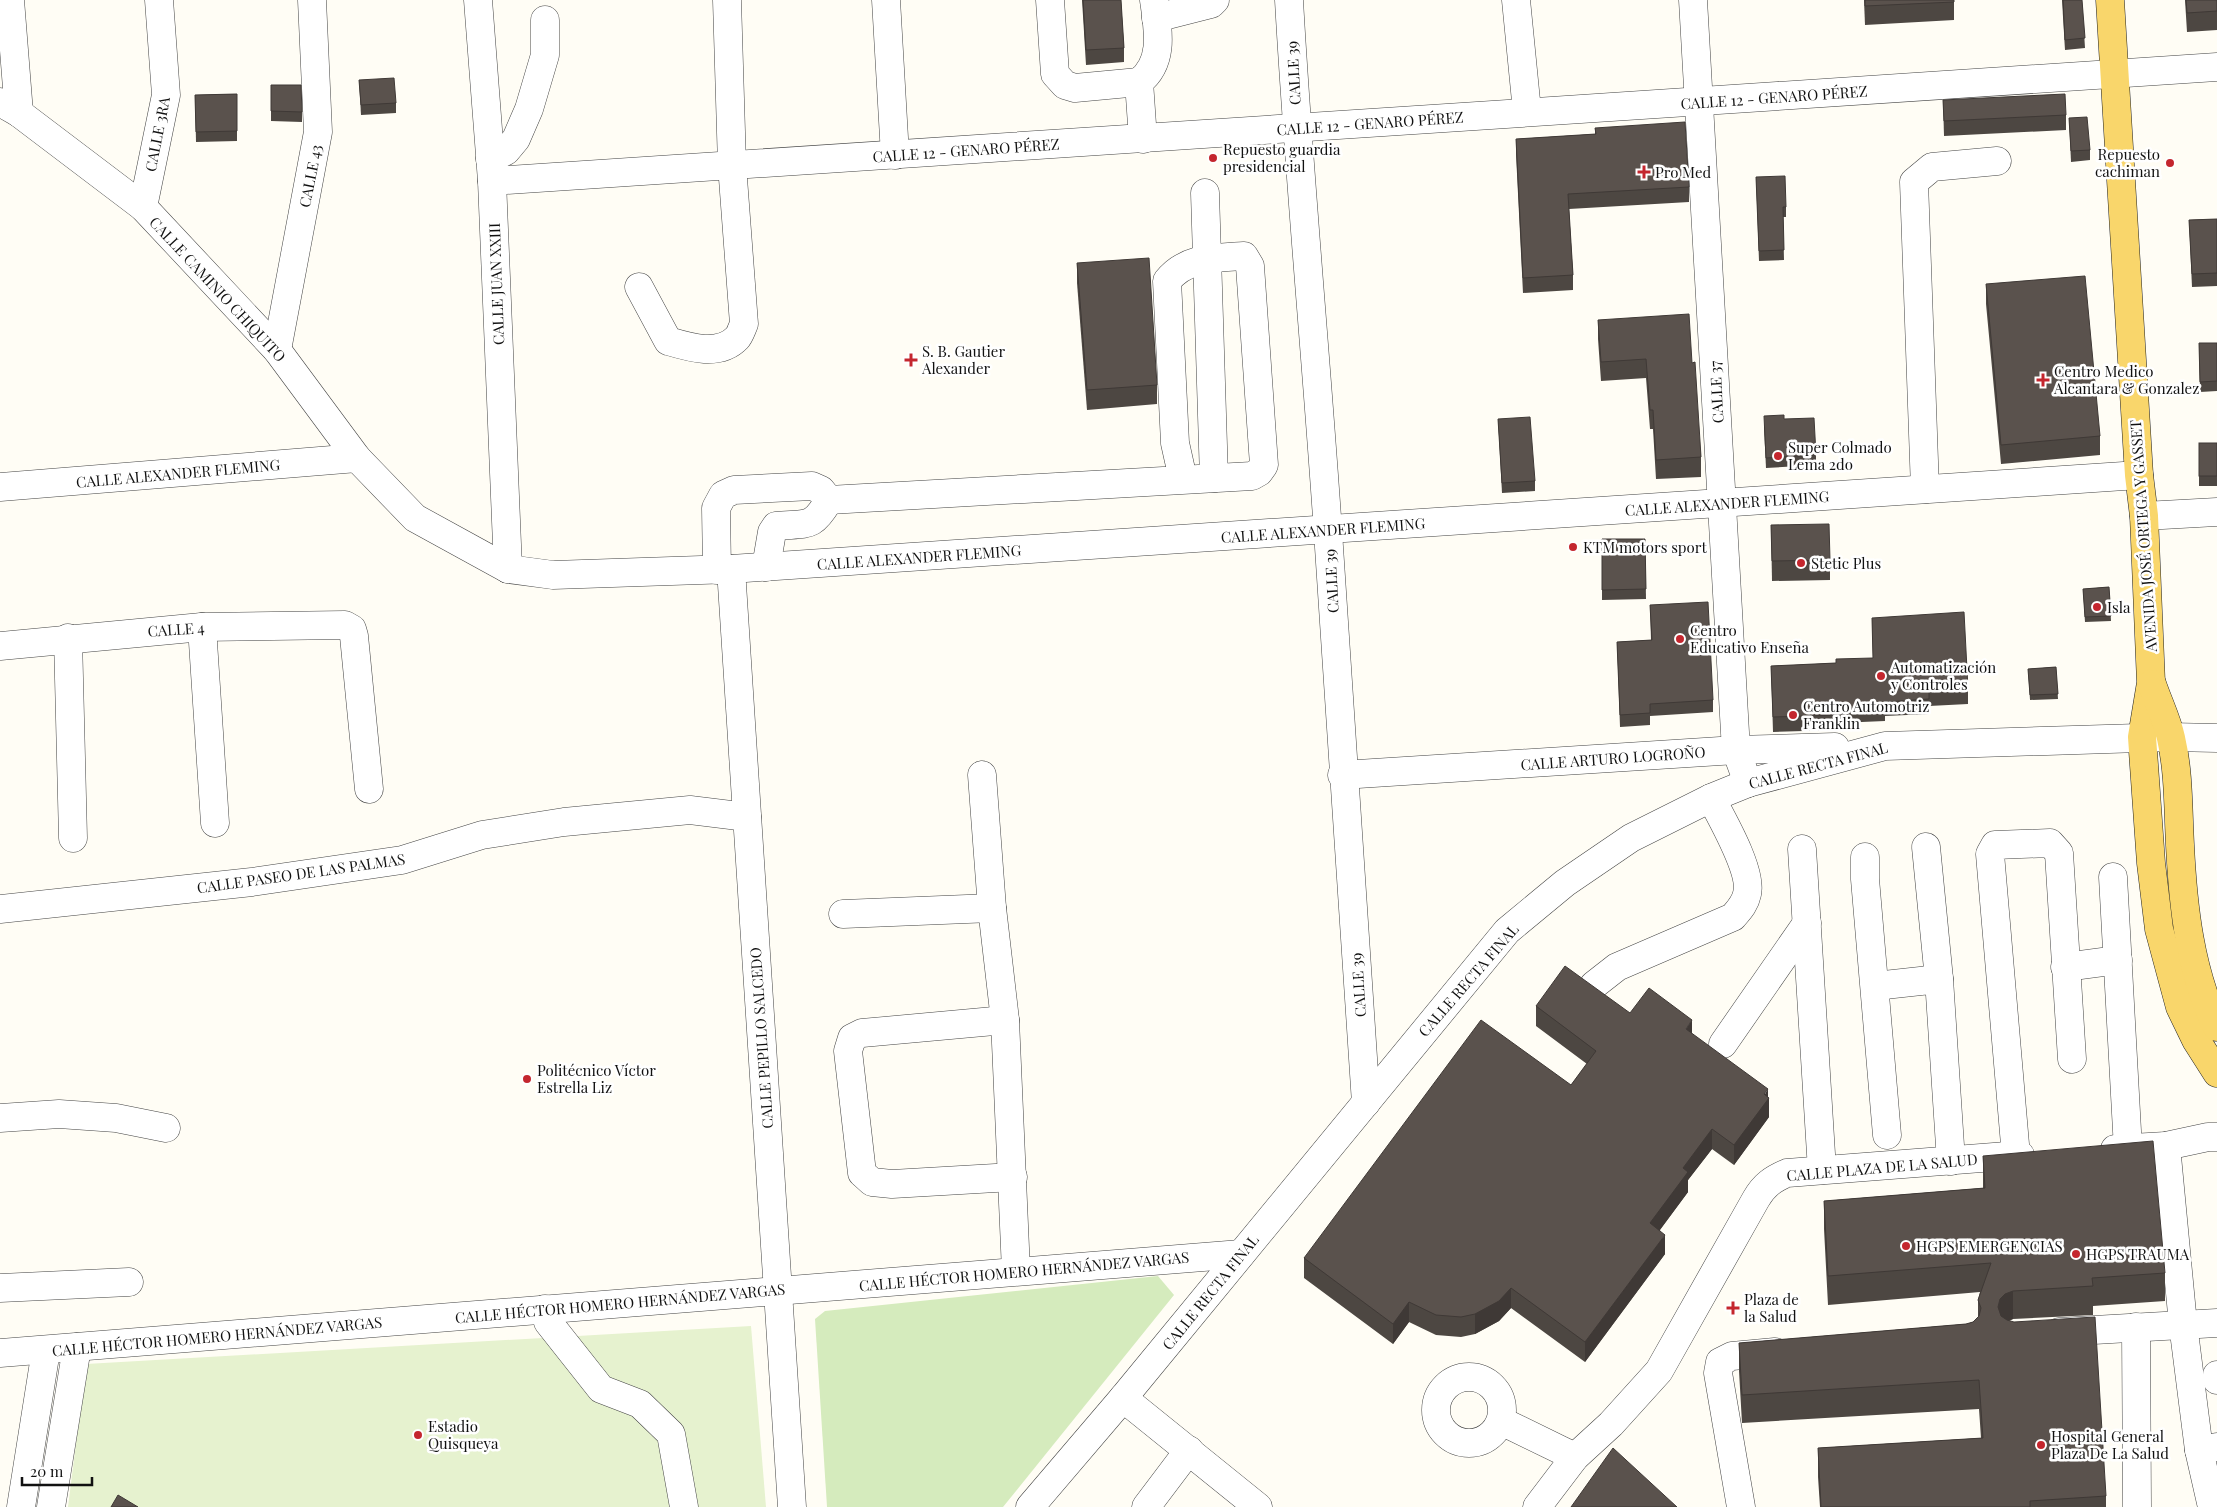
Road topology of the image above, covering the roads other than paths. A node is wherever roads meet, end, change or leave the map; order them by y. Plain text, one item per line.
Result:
1 (10, 0) edge
2 (159, 0) edge
3 (312, 0) edge
4 (478, 0) edge
5 (728, 0) edge
6 (886, 0) edge
7 (1050, 0) edge
8 (1215, 0) edge
9 (1289, 0) edge
10 (1516, 0) edge
11 (1693, 0) edge
12 (2110, 0) edge
13 (1155, 9) edge
14 (545, 20) dead end
15 (2217, 67) edge
16 (2114, 73) junction
17 (1139, 82) junction
18 (1699, 102) junction
19 (9, 107) edge
20 (1527, 111) junction
21 (1296, 129) junction
22 (1143, 139) junction
23 (895, 155) junction
24 (1997, 161) dead end
25 (732, 165) junction
26 (491, 170) junction
27 (1205, 193) dead end
28 (143, 207) junction
29 (1206, 258) junction
30 (639, 287) dead end
31 (277, 350) junction
32 (357, 458) junction
33 (2138, 475) junction
34 (1214, 478) junction
35 (1183, 479) junction
36 (0, 487) edge
37 (1925, 490) junction
38 (829, 500) junction
39 (1722, 504) junction
40 (2217, 512) edge
41 (2144, 516) junction
42 (1328, 530) junction
43 (766, 567) junction
44 (508, 569) junction
45 (724, 569) junction
46 (202, 627) junction
47 (68, 638) junction
48 (0, 646) edge
49 (2152, 683) junction
50 (2142, 737) junction
51 (2171, 737) junction
52 (2217, 738) edge
53 (1884, 746) junction
54 (1736, 750) junction
55 (1342, 775) junction
56 (982, 776) dead end
57 (1748, 783) junction
58 (369, 789) dead end
59 (1711, 798) junction
60 (747, 818) junction
61 (215, 823) dead end
62 (73, 838) dead end
63 (1926, 847) dead end
64 (1802, 849) dead end
65 (1865, 857) dead end
66 (2113, 876) dead end
67 (992, 908) junction
68 (0, 909) edge
69 (843, 914) dead end
70 (1807, 923) junction
71 (2118, 960) junction
72 (2066, 967) junction
73 (1939, 979) junction
74 (1594, 984) edge
75 (1875, 986) junction
76 (1005, 1020) junction
77 (2217, 1027) edge
78 (1722, 1044) dead end
79 (2072, 1059) dead end
80 (2217, 1073) edge
81 (1366, 1103) junction
82 (0, 1118) edge
83 (166, 1128) dead end
84 (1887, 1135) dead end
85 (2217, 1138) edge
86 (2166, 1146) junction
87 (2128, 1148) junction
88 (2090, 1151) edge
89 (2044, 1154) edge
90 (2016, 1156) junction
91 (1950, 1161) junction
92 (1822, 1170) junction
93 (1013, 1177) junction
94 (1240, 1254) junction
95 (1016, 1271) junction
96 (129, 1282) dead end
97 (0, 1288) edge
98 (777, 1290) junction
99 (545, 1309) junction
100 (2217, 1323) edge
101 (2183, 1324) junction
102 (2136, 1327) junction
103 (2033, 1334) edge
104 (78, 1348) junction
105 (46, 1350) junction
106 (1800, 1350) edge
107 (0, 1353) edge
108 (2217, 1375) edge
109 (2217, 1380) edge
110 (1123, 1398) junction
111 (1501, 1421) dead end
112 (2208, 1449) edge
113 (1189, 1450) junction
114 (1575, 1457) junction
115 (22, 1500) edge
116 (52, 1505) edge
117 (684, 1507) edge
118 (792, 1507) edge
119 (1030, 1507) edge
120 (1146, 1507) edge
121 (1258, 1507) edge
122 (1537, 1507) edge
123 (1741, 1507) edge
124 (2137, 1507) edge
125 (2212, 1507) edge

1 - 19 street
2 - 28 street, CALLE 3RA
3 - 31 street, CALLE 43
4 - 26 street, CALLE JUAN XXIII
5 - 25 street
6 - 23 street
7 - 17 street
8 - 13 street
9 - 21 street, CALLE 39
10 - 20 street
11 - 18 street, CALLE 37
12 - 16 main road, AVENIDA JOSÉ ORTEGA Y GASSET
13 - 17 street
14 - 26 street
15 - 16 street, CALLE 12 - GENARO PÉREZ
16 - 18 street, CALLE 12 - GENARO PÉREZ
16 - 33 main road, AVENIDA JOSÉ ORTEGA Y GASSET
17 - 22 street
18 - 20 street, CALLE 12 - GENARO PÉREZ
18 - 39 street, CALLE 37
19 - 28 street, CALLE CAMINIO CHIQUITO
20 - 21 street, CALLE 12 - GENARO PÉREZ
21 - 22 street, CALLE 12 - GENARO PÉREZ
21 - 42 street, CALLE 39
22 - 23 street, CALLE 12 - GENARO PÉREZ
23 - 25 street, CALLE 12 - GENARO PÉREZ
24 - 37 street
25 - 26 street, CALLE 12 - GENARO PÉREZ
25 - 30 street
26 - 44 street, CALLE JUAN XXIII
27 - 29 street
28 - 31 street, CALLE CAMINIO CHIQUITO
29 - 34 street
29 - 34 street
29 - 35 street
31 - 32 street, CALLE CAMINIO CHIQUITO
32 - 36 street, CALLE ALEXANDER FLEMING
32 - 44 street, CALLE CAMINIO CHIQUITO
33 - 37 street, CALLE ALEXANDER FLEMING
33 - 41 main road, AVENIDA JOSÉ ORTEGA Y GASSET
34 - 35 street
35 - 38 street
37 - 39 street, CALLE ALEXANDER FLEMING
38 - 43 street
38 - 45 street, CALLE PEPILLO SALCEDO
39 - 42 street, CALLE ALEXANDER FLEMING
39 - 54 street, CALLE 37
40 - 41 street
41 - 49 main road, AVENIDA JOSÉ ORTEGA Y GASSET
42 - 43 street, CALLE ALEXANDER FLEMING
42 - 55 street, CALLE 39
43 - 45 street, CALLE ALEXANDER FLEMING
44 - 45 street, CALLE ALEXANDER FLEMING
45 - 60 street, CALLE PEPILLO SALCEDO
46 - 47 street, CALLE 4
46 - 58 street, CALLE 4
46 - 61 street
47 - 48 street, CALLE 4
47 - 62 street
49 - 50 main road, AVENIDA JOSÉ ORTEGA Y GASSET
49 - 51 main road, AVENIDA JOSÉ ORTEGA Y GASSET
50 - 51 street, CALLE RECTA FINAL
50 - 53 street, CALLE RECTA FINAL
50 - 80 main road, AVENIDA JOSÉ ORTEGA Y GASSET
51 - 52 street
51 - 77 main road, AVENIDA JOSÉ ORTEGA Y GASSET
53 - 54 street, CALLE ARTURO LOGROÑO
53 - 57 street, CALLE RECTA FINAL
54 - 55 street, CALLE ARTURO LOGROÑO
54 - 57 street, CALLE 37
55 - 81 street, CALLE 39
56 - 67 street
57 - 59 street, CALLE RECTA FINAL
59 - 74 street
59 - 81 street, CALLE RECTA FINAL
60 - 68 street, CALLE PASEO DE LAS PALMAS
60 - 98 street, CALLE PEPILLO SALCEDO
63 - 73 street
64 - 70 street
65 - 75 street
66 - 71 street
67 - 69 street
67 - 76 street
70 - 78 street
70 - 92 street
71 - 72 street
71 - 87 street
72 - 79 street
72 - 90 street
73 - 75 street
73 - 91 street
75 - 84 street
76 - 93 street
76 - 93 street
81 - 94 street, CALLE RECTA FINAL
82 - 83 street
85 - 86 street
86 - 87 street
86 - 101 street
87 - 88 street
89 - 90 street, CALLE PLAZA DE LA SALUD
90 - 91 street, CALLE PLAZA DE LA SALUD
91 - 92 street, CALLE PLAZA DE LA SALUD
92 - 114 street, CALLE PLAZA DE LA SALUD
93 - 95 street
94 - 95 street, CALLE HÉCTOR HOMERO HERNÁNDEZ VARGAS
94 - 110 street, CALLE RECTA FINAL
95 - 98 street, CALLE HÉCTOR HOMERO HERNÁNDEZ VARGAS
96 - 97 street
98 - 99 street, CALLE HÉCTOR HOMERO HERNÁNDEZ VARGAS
98 - 118 street, CALLE PEPILLO SALCEDO
99 - 104 street, CALLE HÉCTOR HOMERO HERNÁNDEZ VARGAS
99 - 117 street
100 - 101 street
101 - 102 street
101 - 112 street
102 - 103 street
102 - 124 street
104 - 105 street, CALLE HÉCTOR HOMERO HERNÁNDEZ VARGAS
104 - 116 street
105 - 107 street, CALLE HÉCTOR HOMERO HERNÁNDEZ VARGAS
105 - 115 street
106 - 123 street
108 - 109 street
110 - 113 street
110 - 119 street, CALLE RECTA FINAL
111 - 114 street
112 - 125 street
113 - 120 street
113 - 121 street
114 - 122 street, CALLE PLAZA DE LA SALUD
115 - 116 street

